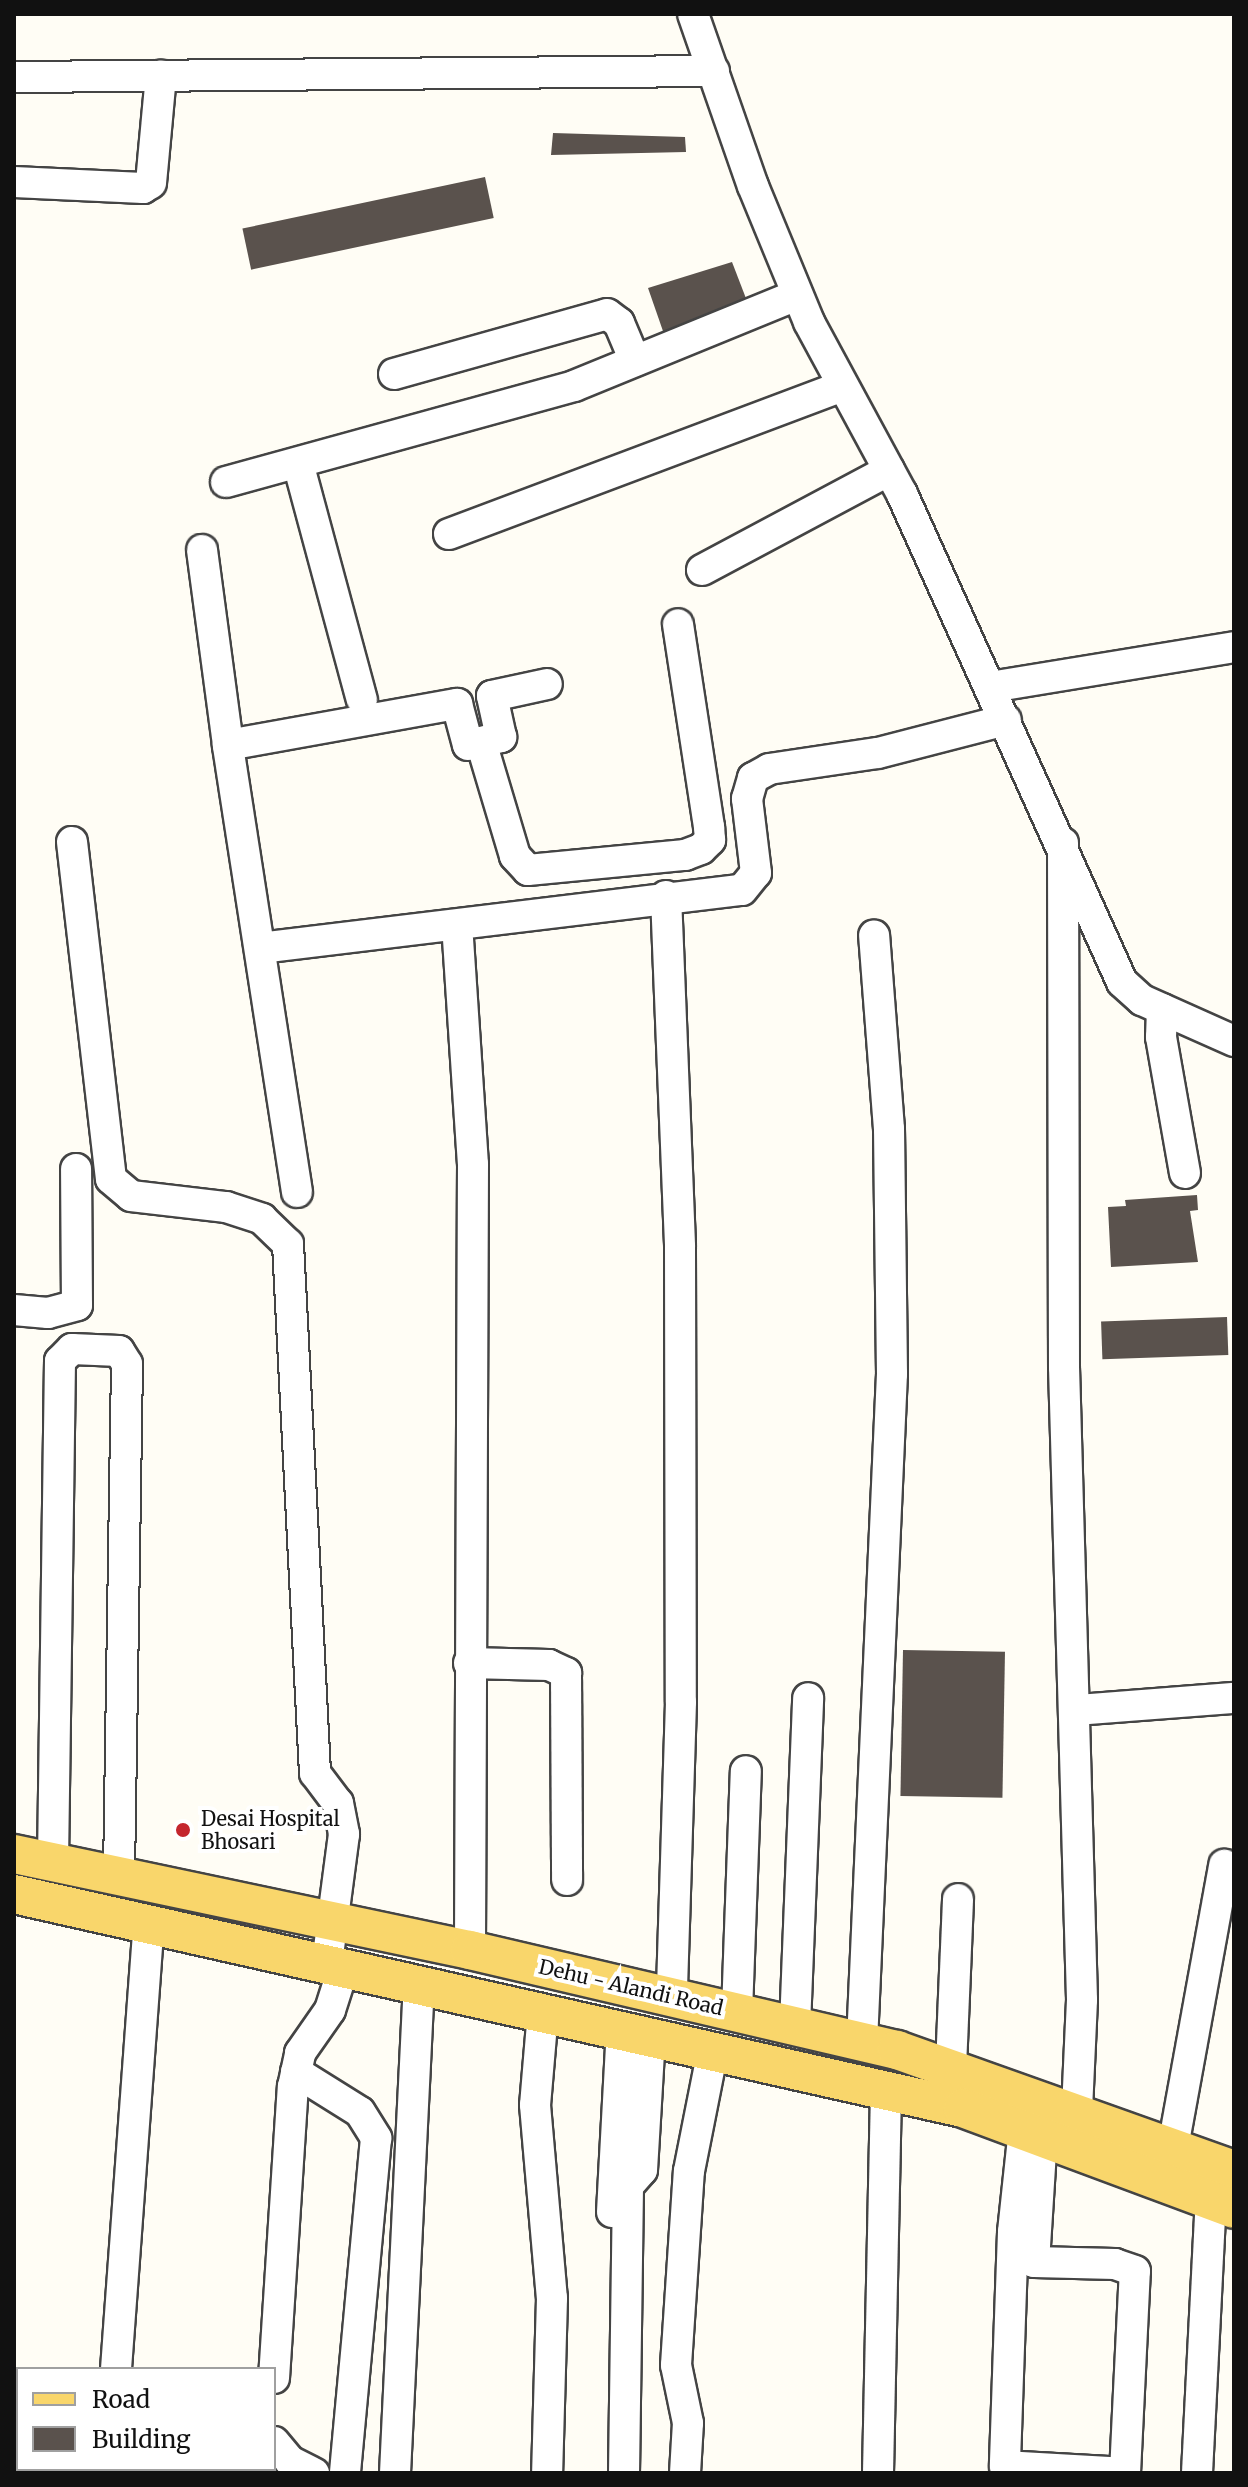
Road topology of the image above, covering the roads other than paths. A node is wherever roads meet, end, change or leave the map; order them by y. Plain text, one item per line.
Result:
1 (693, 14) edge
2 (714, 71) junction
3 (161, 75) junction
4 (14, 77) edge
5 (14, 182) edge
6 (797, 295) junction
7 (635, 361) junction
8 (394, 374) dead end
9 (842, 386) junction
10 (298, 463) junction
11 (889, 470) junction
12 (226, 482) dead end
13 (449, 534) dead end
14 (202, 550) dead end
15 (702, 570) dead end
16 (678, 624) dead end
17 (1234, 647) edge
18 (547, 684) dead end
19 (991, 687) junction
20 (362, 700) dead end
21 (1006, 720) junction
22 (481, 742) junction
23 (228, 745) junction
24 (72, 842) dead end
25 (1063, 843) junction
26 (666, 896) junction
27 (874, 936) dead end
28 (458, 939) dead end
29 (260, 948) junction
30 (1162, 1009) junction
31 (1234, 1041) edge
32 (76, 1169) dead end
33 (1185, 1173) dead end
34 (297, 1192) dead end
35 (14, 1310) edge
36 (469, 1663) junction
37 (808, 1698) dead end
38 (1234, 1698) edge
39 (1077, 1710) junction
40 (746, 1771) dead end
41 (14, 1854) edge
42 (53, 1862) junction
43 (1224, 1865) dead end
44 (119, 1876) junction
45 (567, 1880) dead end
46 (14, 1894) edge
47 (958, 1899) dead end
48 (336, 1922) junction
49 (149, 1923) junction
50 (470, 1950) junction
51 (335, 1964) junction
52 (419, 1983) junction
53 (672, 1996) junction
54 (543, 2012) junction
55 (737, 2012) junction
56 (795, 2026) junction
57 (636, 2033) junction
58 (862, 2042) junction
59 (713, 2050) junction
60 (951, 2067) junction
61 (296, 2072) junction
62 (886, 2091) junction
63 (1052, 2130) junction
64 (1173, 2147) junction
65 (1234, 2170) edge
66 (1223, 2205) edge
67 (608, 2290) dead end
68 (116, 2367) edge
69 (275, 2367) edge
70 (276, 2444) edge
71 (314, 2473) edge
72 (345, 2473) edge
73 (395, 2473) edge
74 (547, 2473) edge
75 (624, 2473) edge
76 (685, 2473) edge
77 (878, 2473) edge
78 (1197, 2473) edge

1 - 2 street
2 - 3 street
2 - 6 street
3 - 4 street
3 - 5 street
6 - 7 street
6 - 9 street
7 - 8 street
7 - 10 street
9 - 11 street
9 - 13 street
10 - 12 street
10 - 20 street
11 - 15 street
11 - 19 street
14 - 23 street
16 - 22 street
17 - 19 street
18 - 22 street
19 - 21 street
21 - 25 street
21 - 26 street
22 - 23 street
23 - 29 street
24 - 48 street
25 - 30 street
25 - 39 street
26 - 29 street
26 - 53 street
27 - 58 street
28 - 36 street
29 - 34 street
30 - 31 street
30 - 33 street
32 - 35 street
36 - 45 street
36 - 50 street
37 - 56 street
38 - 39 street
39 - 63 street
40 - 55 street
41 - 42 main road, Dehu - Alandi Road
42 - 44 main road, Dehu - Alandi Road
42 - 44 street
43 - 64 street
44 - 48 main road, Dehu - Alandi Road
46 - 49 main road, Dehu - Alandi Road
47 - 60 street
48 - 50 main road, Dehu - Alandi Road
48 - 51 street
49 - 51 main road, Dehu - Alandi Road
49 - 68 street
50 - 53 main road, Dehu - Alandi Road
51 - 52 main road, Dehu - Alandi Road
51 - 61 street
52 - 54 main road, Dehu - Alandi Road
52 - 73 street
53 - 55 main road, Dehu - Alandi Road
54 - 57 main road, Dehu - Alandi Road
54 - 74 street
55 - 56 main road, Dehu - Alandi Road
56 - 58 main road, Dehu - Alandi Road
57 - 59 main road, Dehu - Alandi Road
57 - 67 street
57 - 75 street
58 - 60 main road, Dehu - Alandi Road
59 - 62 main road, Dehu - Alandi Road
59 - 76 street
60 - 63 main road, Dehu - Alandi Road
61 - 69 street
61 - 72 street
62 - 63 main road, Dehu - Alandi Road
62 - 77 street
63 - 63 street
63 - 64 main road, Dehu - Alandi Road
63 - 66 main road, Dehu - Alandi Road
64 - 65 main road, Dehu - Alandi Road
66 - 78 street
70 - 71 street

